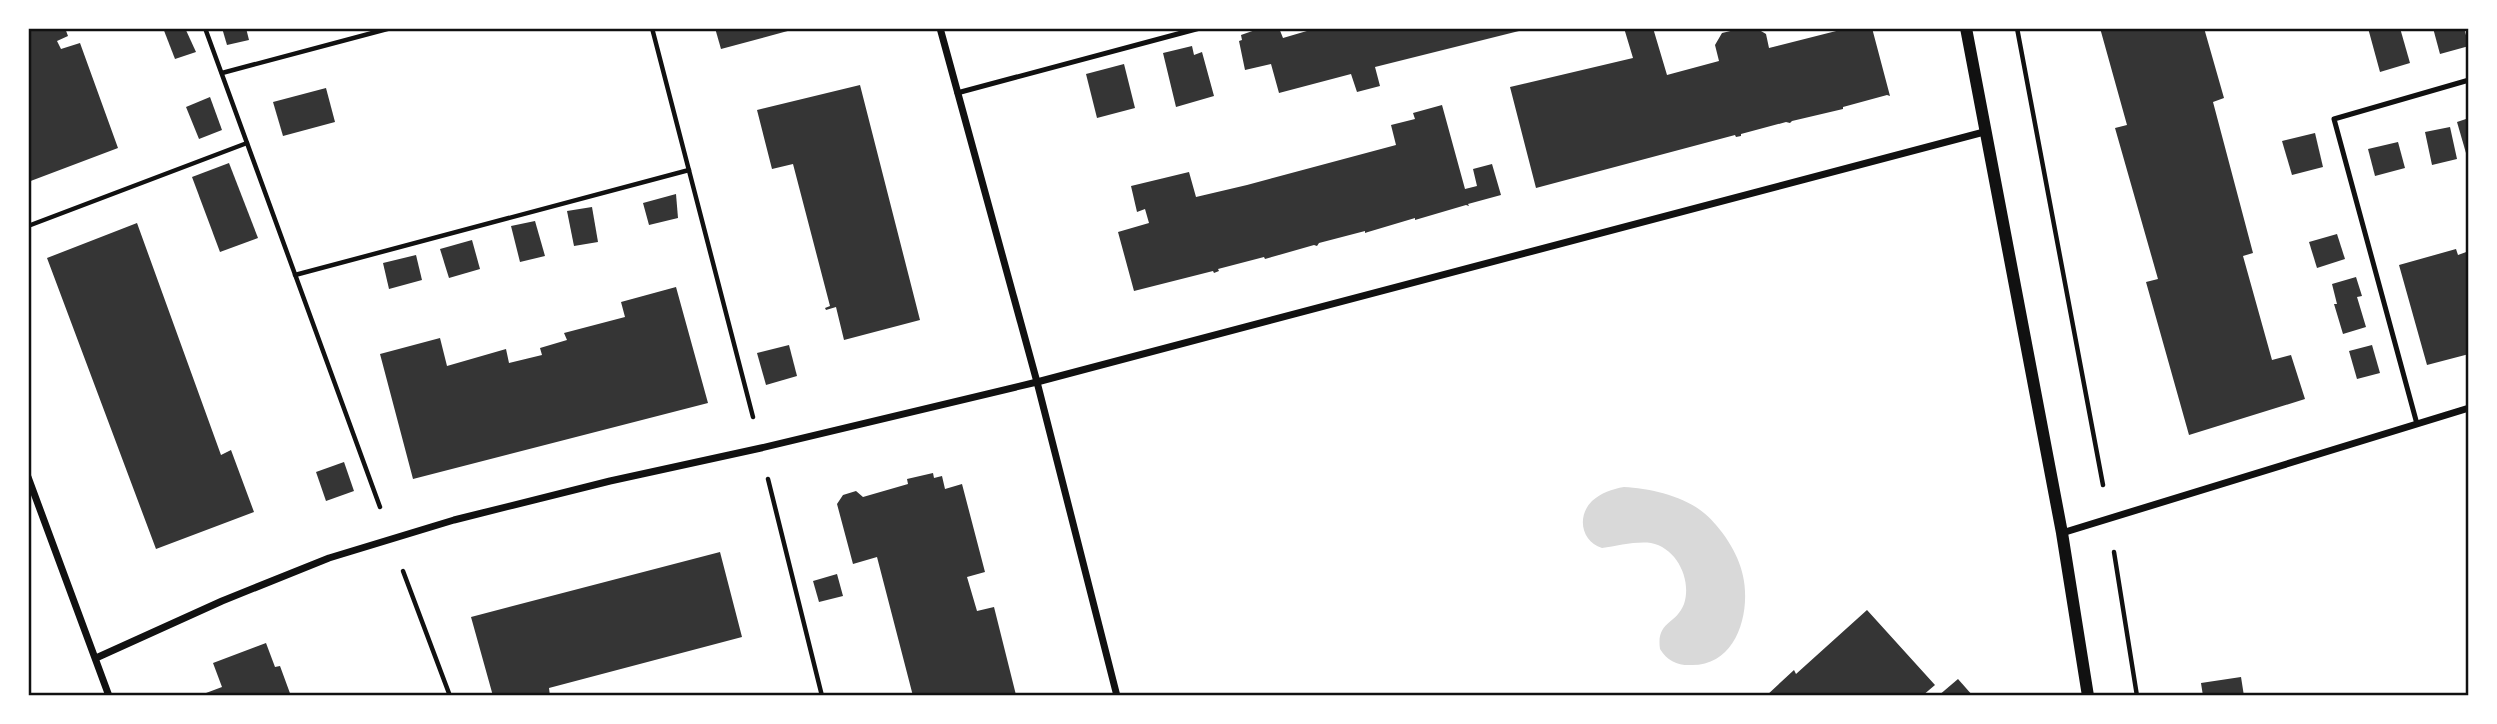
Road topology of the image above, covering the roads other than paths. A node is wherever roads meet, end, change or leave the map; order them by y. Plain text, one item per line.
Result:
1 (940, 28) edge
2 (1200, 28) edge
3 (1966, 28) edge
4 (2469, 80) edge
5 (957, 93) junction
6 (1984, 132) junction
7 (1037, 382) junction
8 (2469, 408) edge
9 (2417, 424) junction
10 (28, 477) edge
11 (2062, 533) junction
12 (96, 658) junction
13 (109, 696) edge
14 (1117, 696) edge
15 (2088, 696) edge

1 - 5 street
2 - 5 lane
3 - 6 street
4 - 9 lane
5 - 7 street
6 - 7 street
6 - 11 street
7 - 12 street
7 - 14 street
8 - 9 street
9 - 11 street
10 - 12 street
11 - 15 street
12 - 13 street

